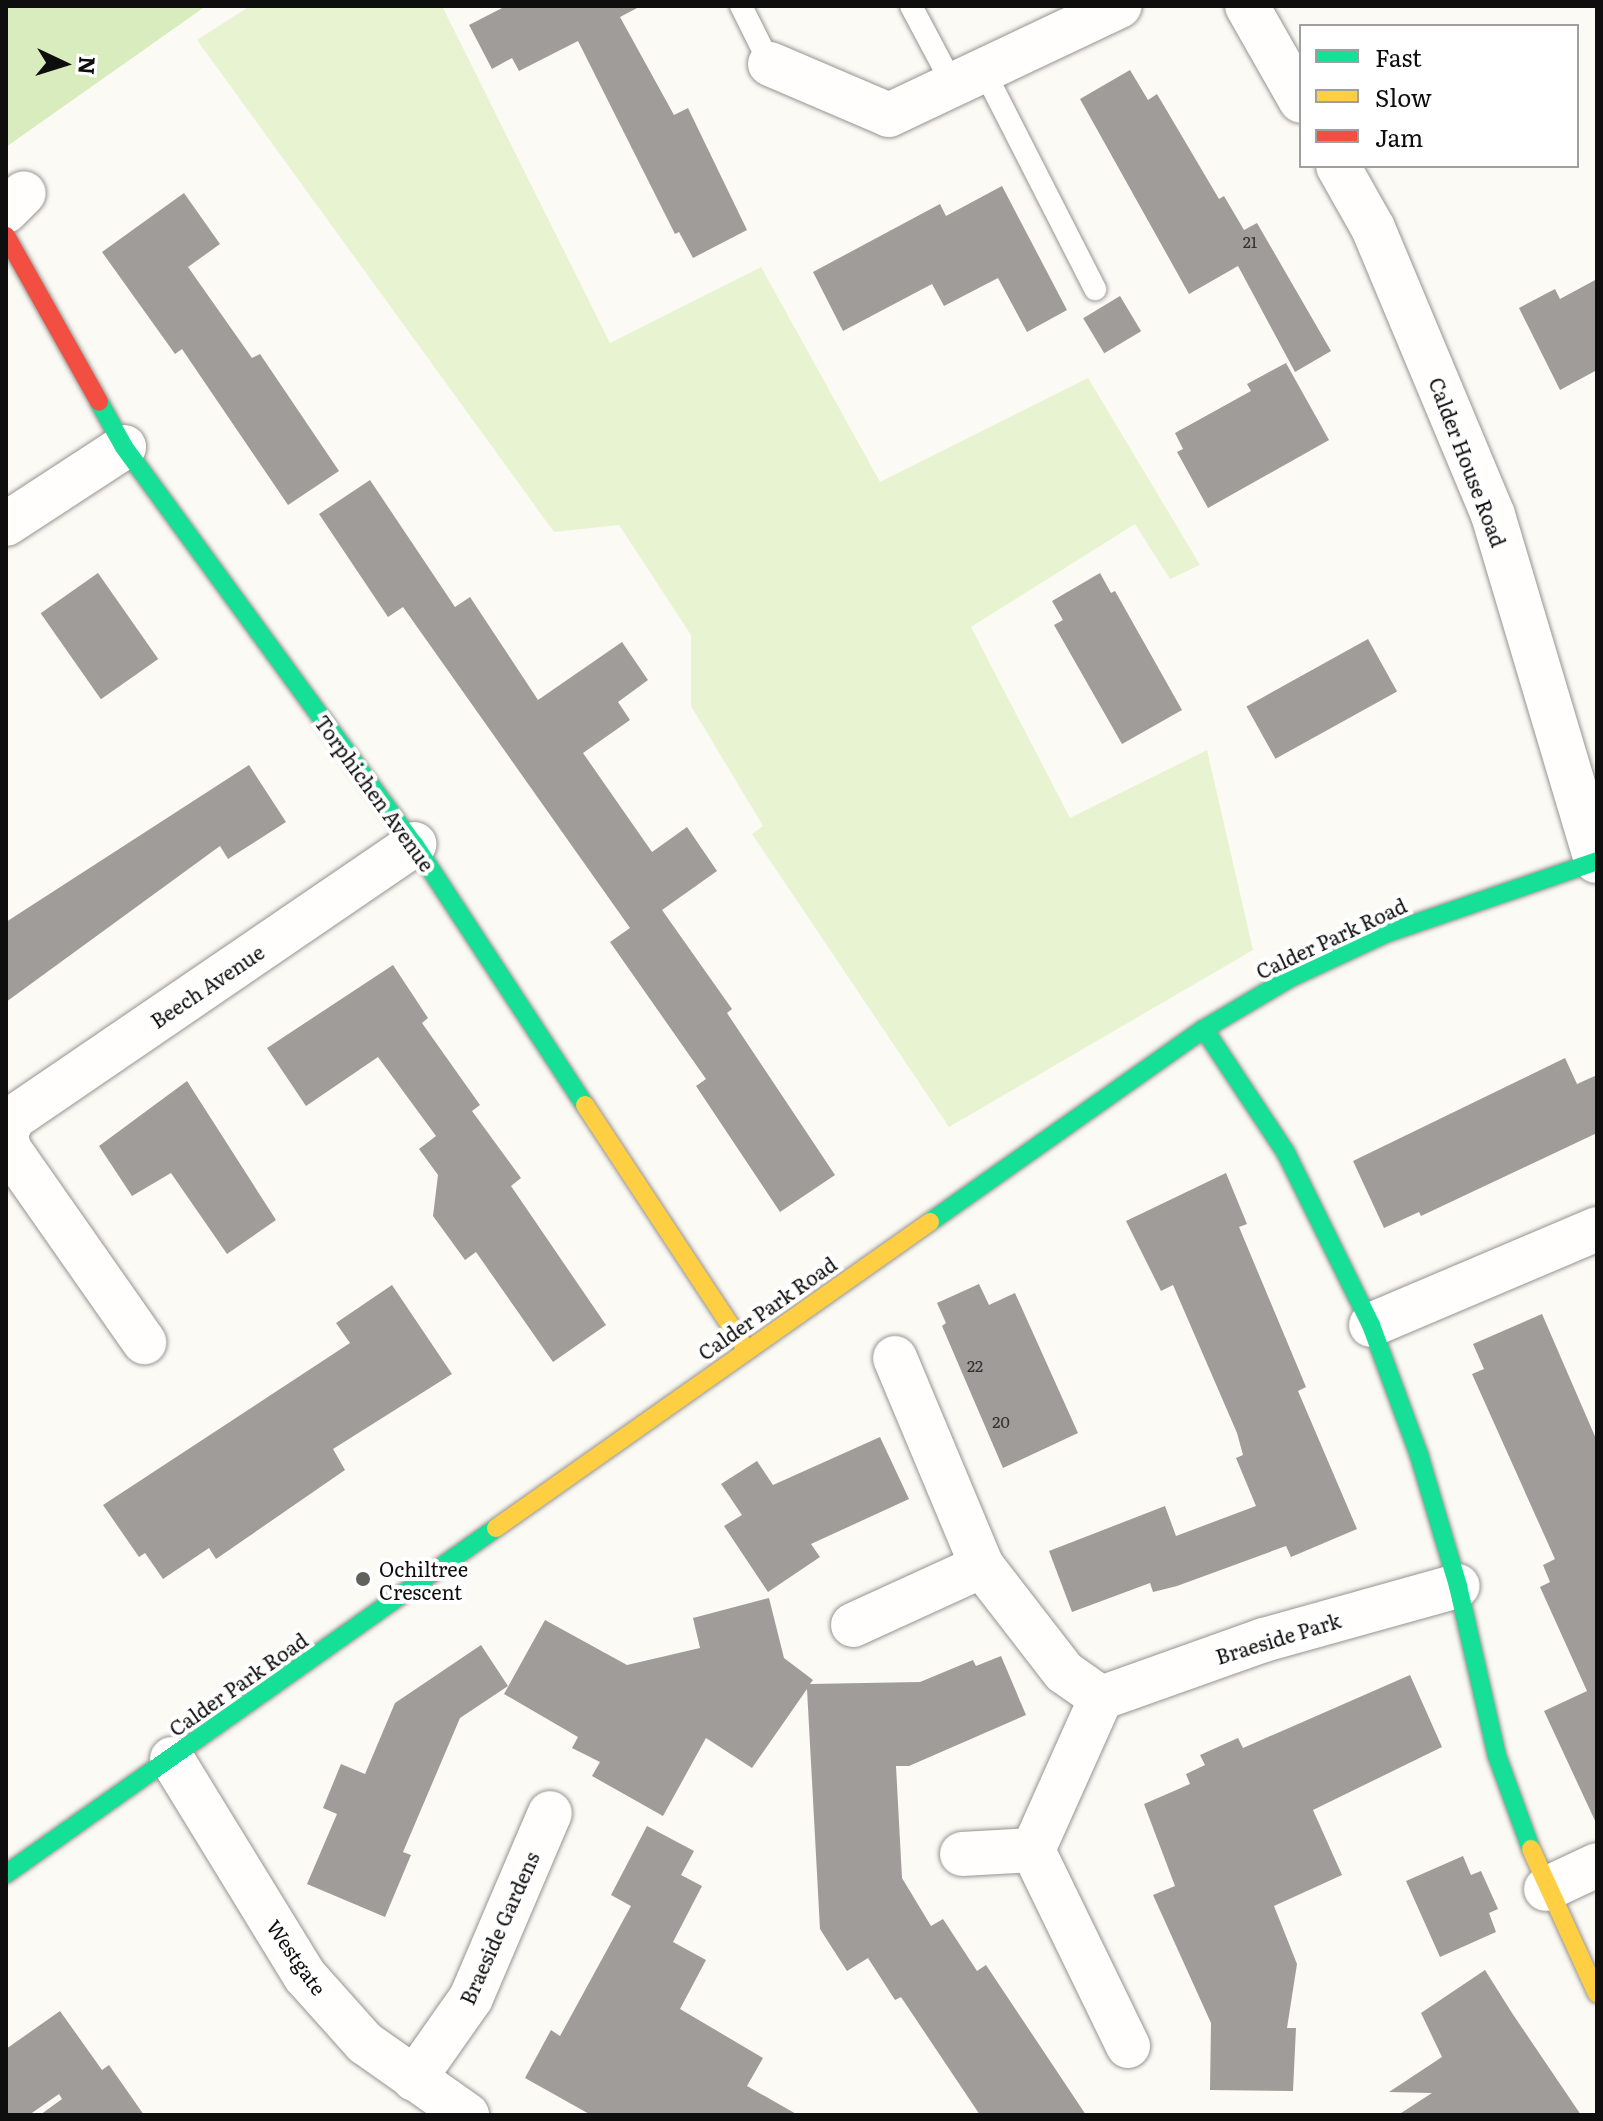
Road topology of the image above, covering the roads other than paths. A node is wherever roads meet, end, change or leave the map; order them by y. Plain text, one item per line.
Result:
1 (741, 6) edge
2 (911, 6) edge
3 (1120, 6) edge
4 (1247, 6) edge
5 (770, 64) joint
6 (969, 78) junction
7 (1299, 97) edge
8 (1339, 168) edge
9 (6, 236) edge
10 (1095, 289) dead end
11 (124, 447) junction
12 (6, 524) edge
13 (414, 844) junction
14 (1597, 861) edge
15 (1204, 1029) junction
16 (6, 1134) edge
17 (1597, 1229) edge
18 (1371, 1325) junction
19 (144, 1342) dead end
20 (746, 1349) junction
21 (895, 1358) dead end
22 (982, 1566) junction
23 (1458, 1586) junction
24 (853, 1625) dead end
25 (1101, 1698) junction
26 (172, 1759) junction
27 (550, 1813) dead end
28 (1033, 1850) junction
29 (962, 1854) dead end
30 (1597, 1865) edge
31 (6, 1874) edge
32 (1546, 1889) junction
33 (1597, 1994) edge
34 (1128, 2046) dead end
35 (414, 2079) junction
36 (467, 2115) edge

1 - 5 lane
2 - 6 lane
3 - 6 street
4 - 7 street
5 - 6 street
6 - 10 lane
8 - 14 street, Calder House Road
9 - 11 street, Torphichen Avenue
11 - 12 street
11 - 13 street, Torphichen Avenue
13 - 16 street, Beech Avenue
13 - 20 street, Torphichen Avenue
14 - 15 street, Calder Park Road
15 - 18 street
15 - 20 street, Calder Park Road
16 - 19 street, Beech Avenue
17 - 18 street
18 - 23 street
20 - 26 street, Calder Park Road
21 - 22 street
22 - 24 street
22 - 25 street
23 - 25 street, Braeside Park
23 - 32 street
25 - 28 street
26 - 31 street, Calder Park Road
26 - 35 street, Westgate
27 - 35 street, Braeside Gardens
28 - 29 street
28 - 34 street
30 - 32 street
32 - 33 street
35 - 36 street, Westgate

